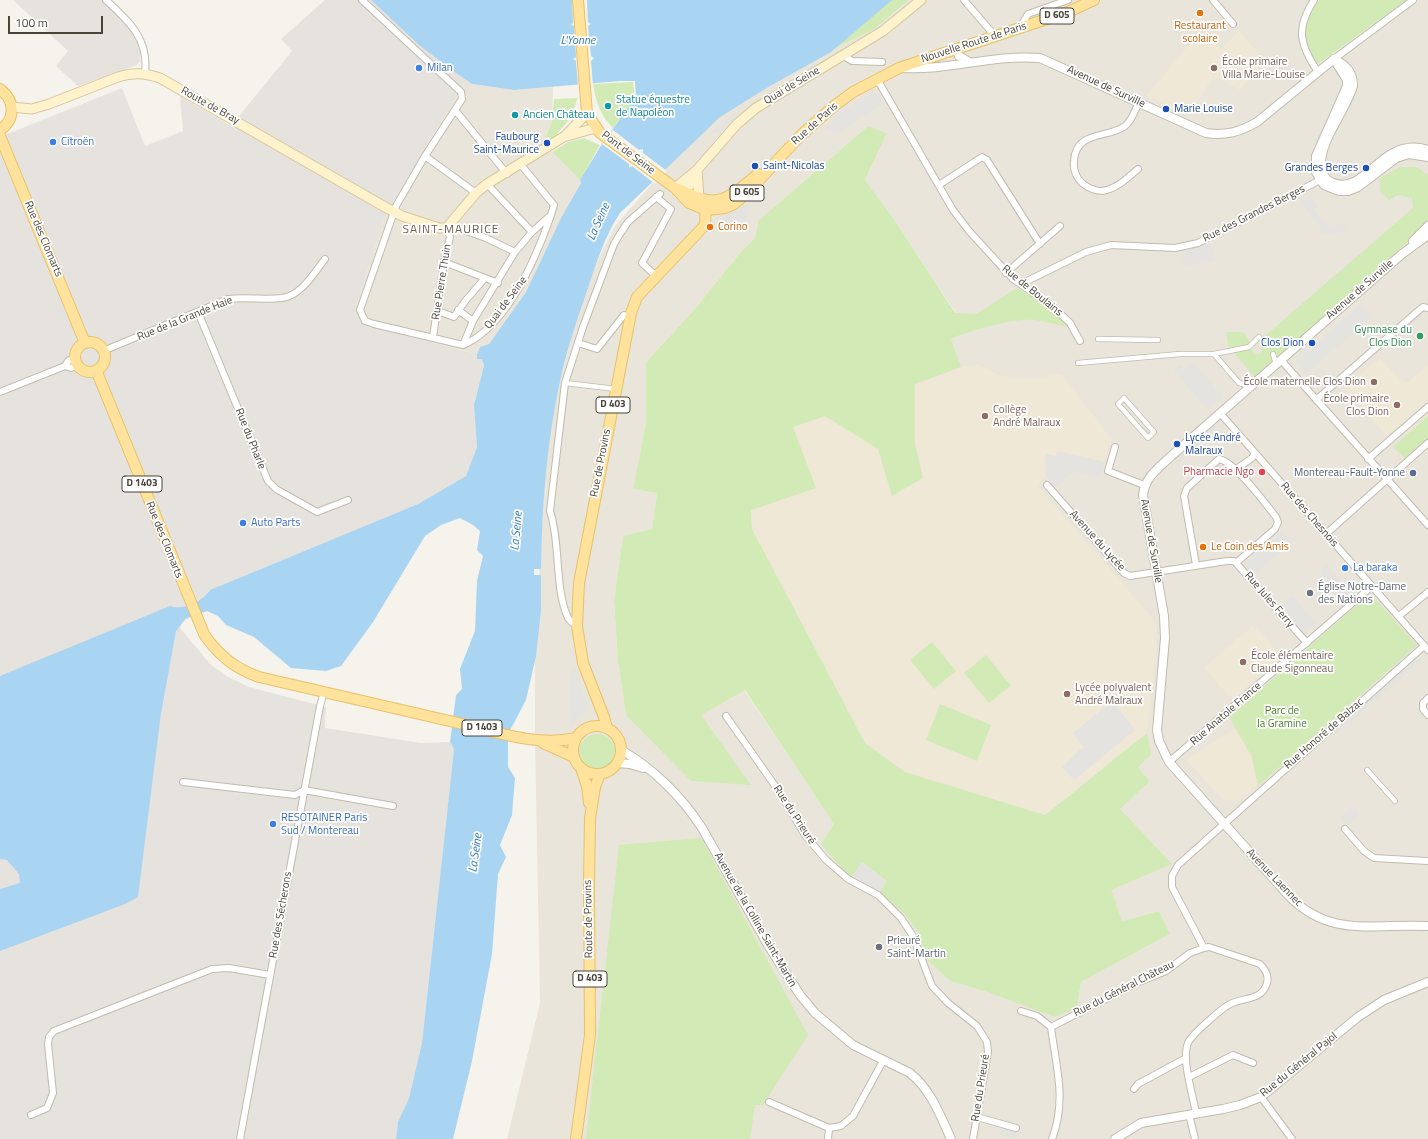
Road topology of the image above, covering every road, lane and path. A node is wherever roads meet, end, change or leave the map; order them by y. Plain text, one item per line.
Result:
1 (106, 0) edge
2 (362, 0) edge
3 (578, 0) edge
4 (921, 0) edge
5 (964, 0) edge
6 (1068, 0) edge
7 (1094, 0) edge
8 (1213, 0) edge
9 (1314, 0) edge
10 (1413, 0) edge
11 (1233, 24) dead end
12 (1020, 27) junction
13 (995, 36) junction
14 (953, 50) junction
15 (844, 56) junction
16 (1334, 59) junction
17 (882, 62) dead end
18 (969, 62) junction
19 (955, 64) junction
20 (899, 68) junction
21 (1318, 72) junction
22 (145, 73) junction
23 (877, 79) junction
24 (0, 89) edge
25 (1139, 102) junction
26 (12, 107) junction
27 (455, 110) junction
28 (587, 113) junction
29 (596, 128) junction
30 (0, 130) edge
31 (0, 136) edge
32 (565, 136) junction
33 (1428, 150) edge
34 (425, 156) junction
35 (1428, 157) edge
36 (521, 165) junction
37 (1138, 169) dead end
38 (697, 173) junction
39 (506, 174) junction
40 (1322, 179) junction
41 (486, 184) junction
42 (939, 185) junction
43 (680, 192) junction
44 (476, 193) junction
45 (704, 202) junction
46 (394, 212) junction
47 (551, 215) junction
48 (448, 226) junction
49 (1060, 226) dead end
50 (1428, 226) edge
51 (532, 232) junction
52 (1428, 235) edge
53 (1040, 244) junction
54 (516, 252) junction
55 (1402, 254) junction
56 (325, 259) dead end
57 (444, 262) junction
58 (1006, 273) junction
59 (656, 276) junction
60 (485, 278) junction
61 (498, 283) junction
62 (1021, 284) junction
63 (1428, 308) edge
64 (458, 310) junction
65 (438, 311) junction
66 (198, 312) junction
67 (630, 316) junction
68 (473, 321) junction
69 (433, 337) junction
70 (1259, 338) dead end
71 (1098, 339) dead end
72 (1158, 340) dead end
73 (1080, 341) dead end
74 (85, 343) junction
75 (578, 344) junction
76 (463, 345) junction
77 (103, 351) junction
78 (1214, 354) junction
79 (1272, 354) dead end
80 (76, 361) junction
81 (1278, 362) junction
82 (1078, 363) dead end
83 (96, 370) junction
84 (566, 383) junction
85 (1251, 386) junction
86 (616, 389) junction
87 (0, 392) edge
88 (1316, 400) junction
89 (1118, 404) joint
90 (1428, 407) edge
91 (1220, 413) junction
92 (1428, 443) edge
93 (1115, 447) dead end
94 (1255, 453) junction
95 (1368, 459) junction
96 (1236, 470) junction
97 (1387, 480) junction
98 (1047, 485) dead end
99 (1144, 485) junction
100 (348, 500) dead end
101 (1428, 525) edge
102 (1326, 534) junction
103 (1236, 564) junction
104 (1196, 565) junction
105 (1157, 573) junction
106 (1372, 586) junction
107 (1428, 593) edge
108 (1399, 616) junction
109 (577, 626) junction
110 (1307, 643) junction
111 (1426, 648) edge
112 (324, 692) junction
113 (1428, 698) edge
114 (598, 704) junction
115 (1428, 715) edge
116 (726, 716) dead end
117 (591, 727) junction
118 (607, 728) junction
119 (576, 738) junction
120 (539, 741) junction
121 (621, 750) junction
122 (574, 757) junction
123 (1169, 762) junction
124 (617, 763) junction
125 (581, 768) junction
126 (1367, 770) dead end
127 (651, 772) junction
128 (600, 774) junction
129 (183, 782) dead end
130 (304, 790) junction
131 (1395, 801) dead end
132 (393, 806) dead end
133 (590, 818) junction
134 (1224, 824) junction
135 (1345, 829) dead end
136 (1428, 861) edge
137 (1428, 926) edge
138 (1204, 948) junction
139 (270, 975) junction
140 (1428, 982) edge
141 (1021, 1011) dead end
142 (1051, 1027) junction
143 (1186, 1058) junction
144 (883, 1061) junction
145 (1253, 1063) dead end
146 (1189, 1077) junction
147 (1134, 1089) dead end
148 (1262, 1097) junction
149 (769, 1102) dead end
150 (1192, 1113) junction
151 (32, 1115) dead end
152 (977, 1117) junction
153 (829, 1128) junction
154 (1016, 1128) dead end
155 (240, 1139) edge
156 (576, 1139) edge
157 (828, 1139) edge
158 (951, 1139) edge
159 (973, 1139) edge
160 (1052, 1139) edge
161 (1115, 1139) edge
162 (1195, 1139) edge
163 (1292, 1139) edge

1 - 22 street
2 - 27 street
3 - 28 main road
4 - 15 main road, Quai de Seine
5 - 13 street
6 - 12 street
7 - 12 main road, Nouvelle Route de Paris / D 605
8 - 11 street
9 - 21 street
10 - 16 street
12 - 13 main road, Nouvelle Route de Paris / D 605
13 - 14 main road, Nouvelle Route de Paris / D 605
14 - 18 street
14 - 19 street
14 - 20 main road, Nouvelle Route de Paris / D 605
15 - 17 street
15 - 38 main road, Quai de Seine
16 - 21 street, Avenue de Surville
16 - 40 street
18 - 19 street, Avenue de Surville
18 - 25 street, Avenue de Surville
19 - 20 street, Avenue de Surville
20 - 23 main road, D 605
21 - 25 street, Avenue de Surville
22 - 26 main road, Route de Bray
22 - 46 main road, Route de Bray
23 - 42 street, Rue de Boulains
23 - 45 main road, Rue de Paris / D 605
24 - 26 main road
25 - 37 street
26 - 30 main road
27 - 34 street
27 - 39 street
28 - 29 main road, Pont de Seine
28 - 32 main road
29 - 32 main road
29 - 43 main road, Pont de Seine
31 - 74 main road, Rue des Clomarts
32 - 36 main road
33 - 40 street
34 - 44 street
34 - 46 street
35 - 40 street
36 - 39 main road
36 - 47 street, Quai de Seine
38 - 43 main road, Quai de Seine
38 - 45 main road
39 - 41 main road
40 - 62 street, Rue des Grandes Berges
41 - 44 main road
41 - 51 street
42 - 53 street
42 - 58 street, Rue de Boulains
43 - 45 main road
44 - 48 main road
45 - 59 main road, Rue de Provins / D 403
46 - 48 main road, Route de Bray
46 - 69 street
47 - 51 street
47 - 76 street, Quai de Seine
48 - 54 street
48 - 57 street, Rue Pierre Thuin
49 - 53 street
50 - 55 street, Avenue de Surville
51 - 54 street
52 - 55 street, Avenue de Surville
53 - 58 street
54 - 61 street
55 - 81 street, Avenue de Surville
56 - 66 street, Rue de la Grande Haie
57 - 60 street
57 - 65 street, Rue Pierre Thuin
58 - 62 street, Rue de Boulains
59 - 67 main road, Rue de Provins / D 403
59 - 75 street
60 - 61 street
60 - 64 street
61 - 68 street
62 - 73 street, Rue de Boulains
63 - 88 street
64 - 65 street
64 - 68 street
65 - 69 street, Rue Pierre Thuin
66 - 77 street, Rue de la Grande Haie
66 - 100 street, Rue du Pharle
67 - 75 street
67 - 86 main road, Rue de Provins / D 403
68 - 76 street
69 - 76 street
70 - 78 street
71 - 72 street
74 - 77 main road
74 - 80 main road
75 - 84 street
77 - 83 main road
78 - 82 street
78 - 85 street
79 - 81 street
80 - 83 main road
80 - 87 street
81 - 85 street, Avenue de Surville
81 - 88 street
83 - 112 main road, Rue des Clomarts / D 1403
84 - 86 street
84 - 109 street
85 - 91 street, Avenue de Surville
86 - 109 main road, Rue de Provins / D 403
88 - 95 street
89 - 89 street
90 - 95 street
91 - 94 street, Rue des Chesnois
91 - 99 street, Avenue de Surville
92 - 97 street
93 - 99 street
94 - 96 street
94 - 102 street, Rue des Chesnois
95 - 97 street
96 - 103 street, Rue Jules Ferry
96 - 104 street
97 - 101 street
97 - 102 street
98 - 105 street, Avenue du Lycée
99 - 105 street, Avenue de Surville
102 - 106 street, Rue des Chesnois
103 - 104 street, Avenue du Lycée
103 - 110 street, Rue Jules Ferry
104 - 105 street, Avenue du Lycée
105 - 123 street, Avenue de Surville
106 - 108 street, Rue des Chesnois
106 - 110 street, Rue Anatole France
107 - 108 street
108 - 111 street, Rue des Chesnois
109 - 114 main road, Rue de Provins / D 403
110 - 123 street, Rue Anatole France
111 - 134 street, Rue Honoré de Balzac
112 - 120 main road, D 1403
112 - 130 street, Rue des Sécherons
113 - 115 street
114 - 117 main road
114 - 118 main road, Rue de Provins / D 403
116 - 152 street, Rue du Prieuré
117 - 118 main road
117 - 119 main road
118 - 121 main road
119 - 120 main road, D 1403
119 - 122 main road
120 - 122 main road, D 1403
121 - 124 main road
121 - 127 street, Avenue de la Colline Saint-Martin
122 - 125 main road
123 - 134 street, Avenue de Surville
124 - 127 street, Avenue de la Colline Saint-Martin
124 - 128 main road
125 - 128 main road
125 - 133 main road, D 403
126 - 131 street
127 - 144 street, Avenue de la Colline Saint-Martin
128 - 133 main road, D 403
129 - 130 street
130 - 132 street
130 - 139 street, Rue des Sécherons
133 - 156 main road, Route de Provins / D 403
134 - 137 street, Avenue Laennec
134 - 138 street
135 - 136 street
138 - 142 street, Rue du Général Château
138 - 143 street
139 - 151 street
139 - 155 street, Rue des Sécherons
140 - 148 street, Rue du Général Pajol
141 - 142 street
142 - 160 street
143 - 146 street
143 - 147 street
144 - 153 street
144 - 158 street, Avenue de la Colline Saint-Martin
145 - 146 street
146 - 150 street
148 - 150 street, Rue du Général Pajol
148 - 163 street
149 - 153 street
150 - 161 street, Rue du Général Pajol
150 - 162 street
152 - 154 street
152 - 159 street, Rue du Prieuré
153 - 157 street

